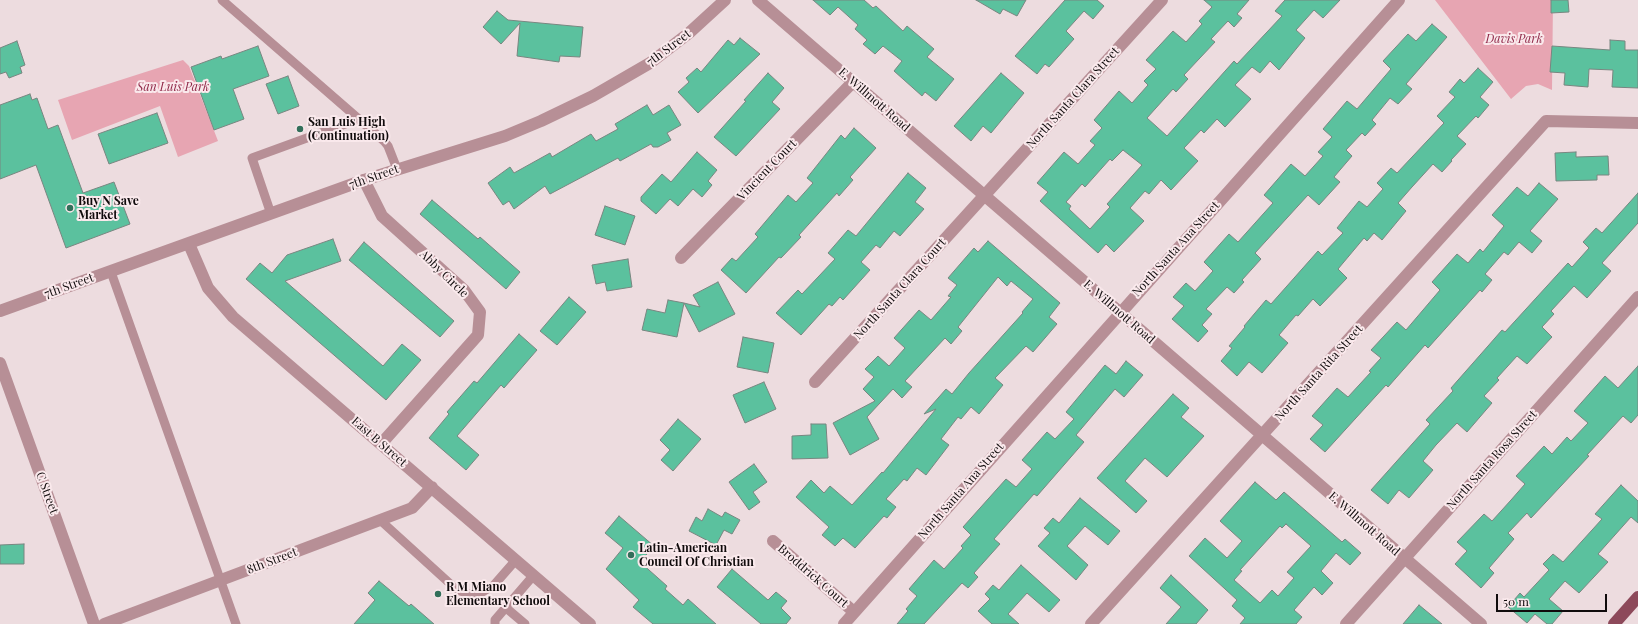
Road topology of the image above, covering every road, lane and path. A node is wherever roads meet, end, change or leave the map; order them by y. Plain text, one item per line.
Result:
1 (222, 0) edge
2 (725, 0) edge
3 (758, 0) edge
4 (1162, 0) edge
5 (1399, 0) edge
6 (853, 82) junction
7 (359, 119) junction
8 (1638, 123) edge
9 (397, 169) junction
10 (364, 180) junction
11 (984, 196) junction
12 (271, 214) junction
13 (188, 244) junction
14 (681, 258) dead end
15 (111, 272) junction
16 (1638, 297) edge
17 (0, 311) edge
18 (1119, 313) junction
19 (0, 362) edge
20 (815, 382) dead end
21 (1262, 436) junction
22 (381, 444) junction
23 (432, 487) junction
24 (380, 520) junction
25 (773, 541) dead end
26 (1404, 559) junction
27 (515, 561) junction
28 (533, 576) junction
29 (220, 580) junction
30 (1638, 597) edge
31 (505, 607) junction
32 (854, 612) junction
33 (94, 624) edge
34 (104, 624) edge
35 (236, 624) edge
36 (495, 624) edge
37 (525, 624) edge
38 (590, 624) edge
39 (844, 624) edge
40 (1091, 624) edge
41 (1346, 624) edge
42 (1481, 624) edge
43 (1614, 624) edge

1 - 7 lane
2 - 9 street, 7th Street
3 - 6 street, E. Willmott Road
4 - 11 street, North Santa Clara Street
5 - 18 street, North Santa Ana Street
6 - 11 street, E. Willmott Road
6 - 14 street, Vincient Court
7 - 9 lane
7 - 12 lane
8 - 21 street, North Santa Rita Street
9 - 10 street, 7th Street
10 - 12 street, 7th Street
10 - 22 street, Abby Circle
11 - 18 street, E. Willmott Road
11 - 20 street, North Santa Clara Court
12 - 13 street, 7th Street
13 - 15 street, 7th Street
13 - 22 street, East B Street
15 - 17 street, 7th Street
15 - 29 lane
16 - 26 street, North Santa Rosa Street
18 - 21 street, E. Willmott Road
18 - 32 street, North Santa Ana Street
19 - 33 street, C Street
21 - 26 street, E. Willmott Road
21 - 40 street, North Santa Rita Street
22 - 23 street, East B Street
23 - 24 street, 8th Street
23 - 27 street, East B Street
24 - 27 lane
24 - 29 street, 8th Street
25 - 32 street, Broddrick Court
26 - 41 street, North Santa Rosa Street
26 - 42 street, E. Willmott Road
27 - 28 street, East B Street
28 - 31 lane
28 - 38 street, East B Street
29 - 34 street, 8th Street
29 - 35 lane
30 - 43 main road
31 - 36 lane
31 - 37 lane
32 - 39 street, North Santa Ana Street

